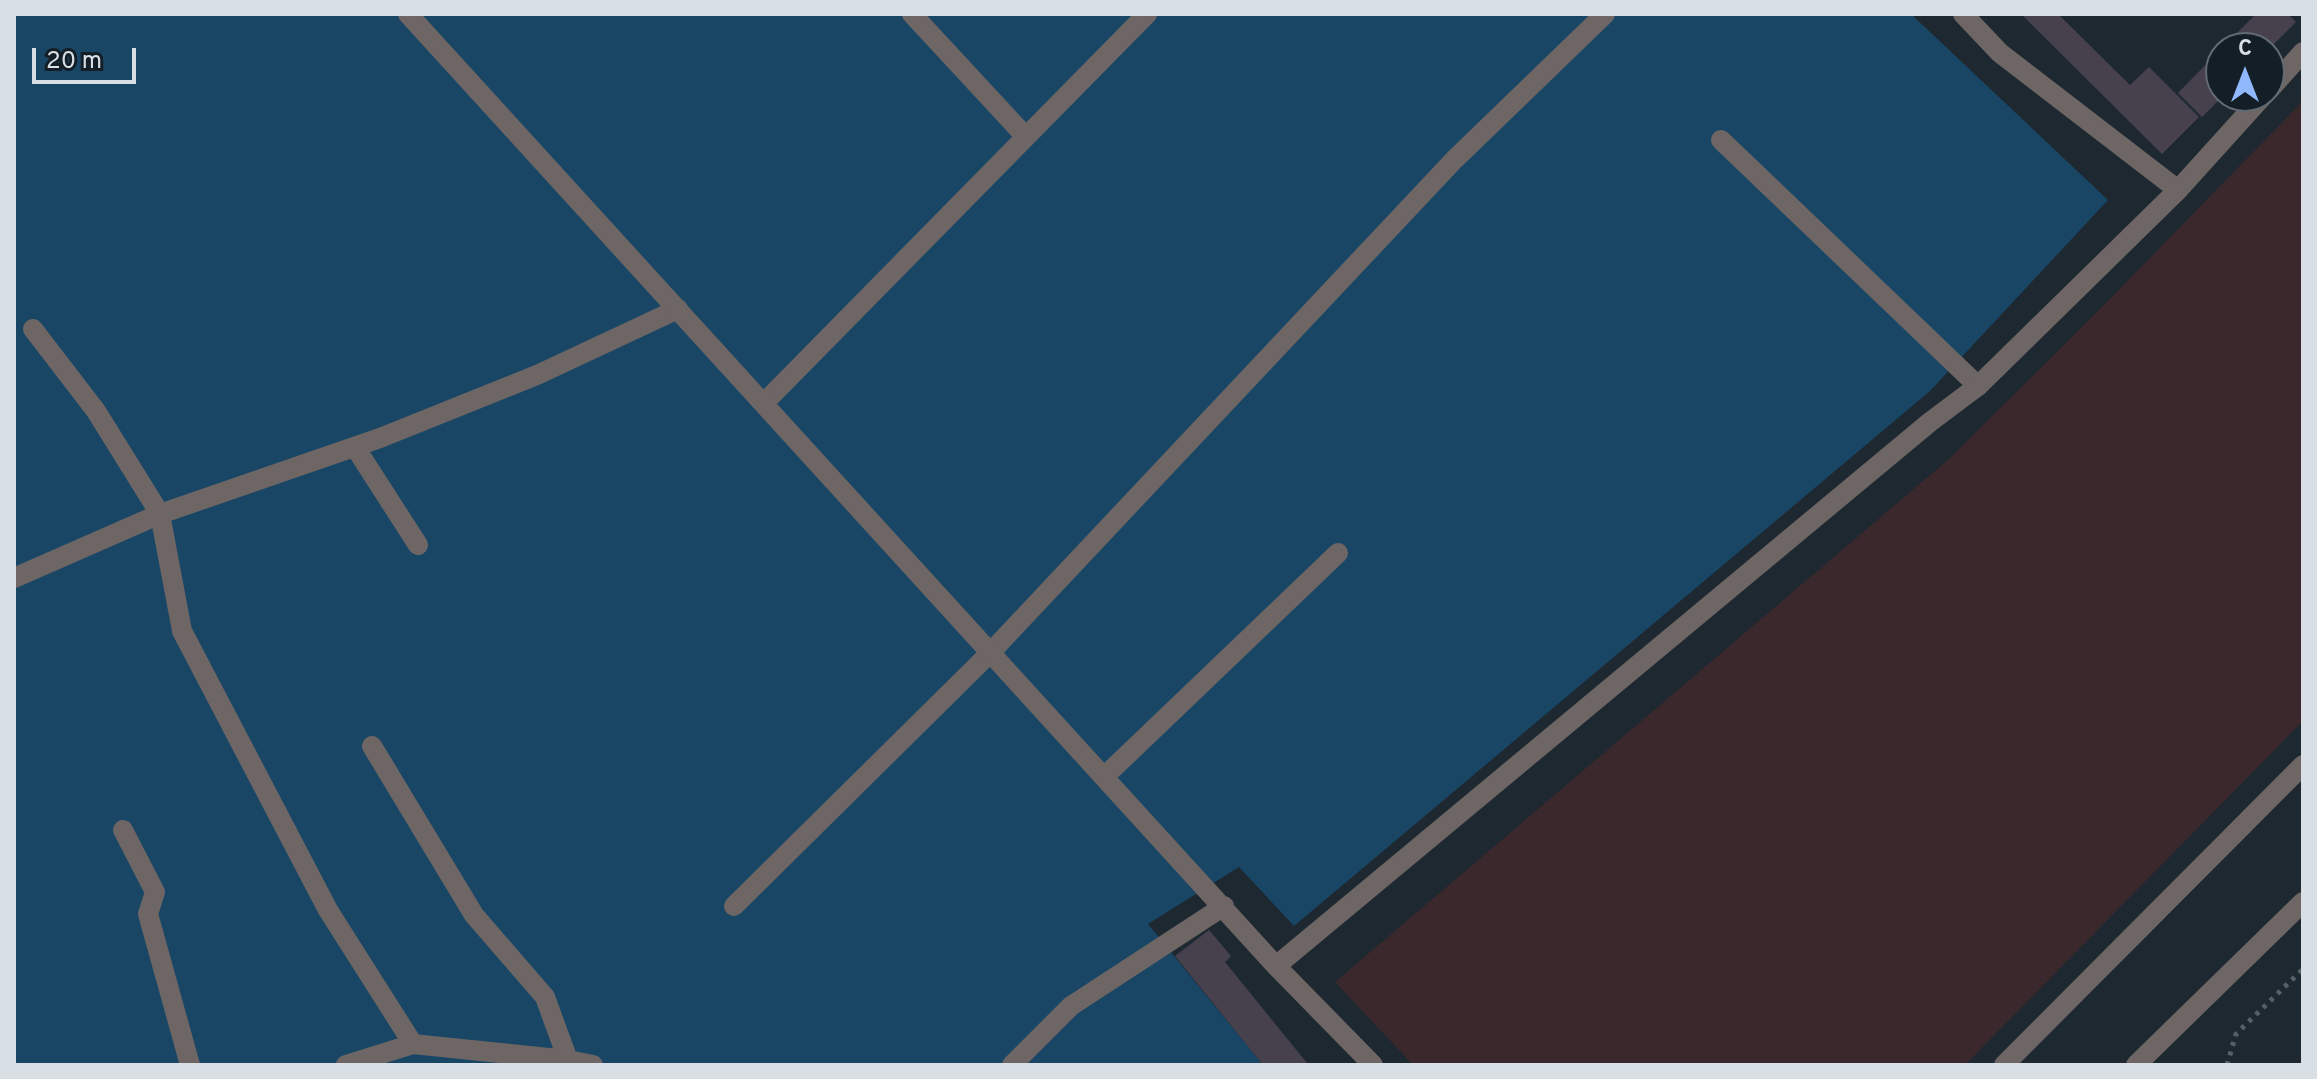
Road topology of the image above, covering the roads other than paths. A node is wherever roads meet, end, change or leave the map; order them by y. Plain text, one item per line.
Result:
1 (408, 14) edge
2 (912, 14) edge
3 (1147, 14) edge
4 (1605, 14) edge
5 (1963, 14) edge
6 (2303, 52) edge
7 (2285, 72) edge
8 (2249, 112) edge
9 (1026, 137) junction
10 (1721, 140) dead end
11 (2178, 190) junction
12 (678, 309) junction
13 (33, 329) dead end
14 (1978, 386) junction
15 (764, 403) junction
16 (355, 447) junction
17 (160, 514) junction
18 (418, 545) dead end
19 (1338, 553) dead end
20 (14, 578) edge
21 (991, 652) junction
22 (372, 746) dead end
23 (2303, 765) edge
24 (1105, 776) junction
25 (123, 830) dead end
26 (2303, 902) edge
27 (734, 906) dead end
28 (1224, 906) junction
29 (1276, 966) junction
30 (413, 1044) junction
31 (568, 1060) junction
32 (190, 1065) edge
33 (346, 1065) edge
34 (593, 1065) edge
35 (1012, 1065) edge
36 (1373, 1065) edge
37 (2004, 1065) edge
38 (2136, 1065) edge

1 - 12 street
2 - 9 street
3 - 9 street
4 - 21 street
5 - 11 street
6 - 7 street
8 - 11 street
9 - 15 street
10 - 14 street
11 - 14 street
12 - 15 street
12 - 16 street
13 - 17 street
14 - 29 street
15 - 21 street
16 - 17 street
16 - 18 street
17 - 20 street
17 - 30 street
19 - 24 street
21 - 24 street
21 - 27 street
22 - 31 street
23 - 37 street
24 - 28 street
25 - 32 street
26 - 38 street
28 - 29 street
28 - 35 street
29 - 36 street
30 - 31 street
30 - 33 street
31 - 34 street

